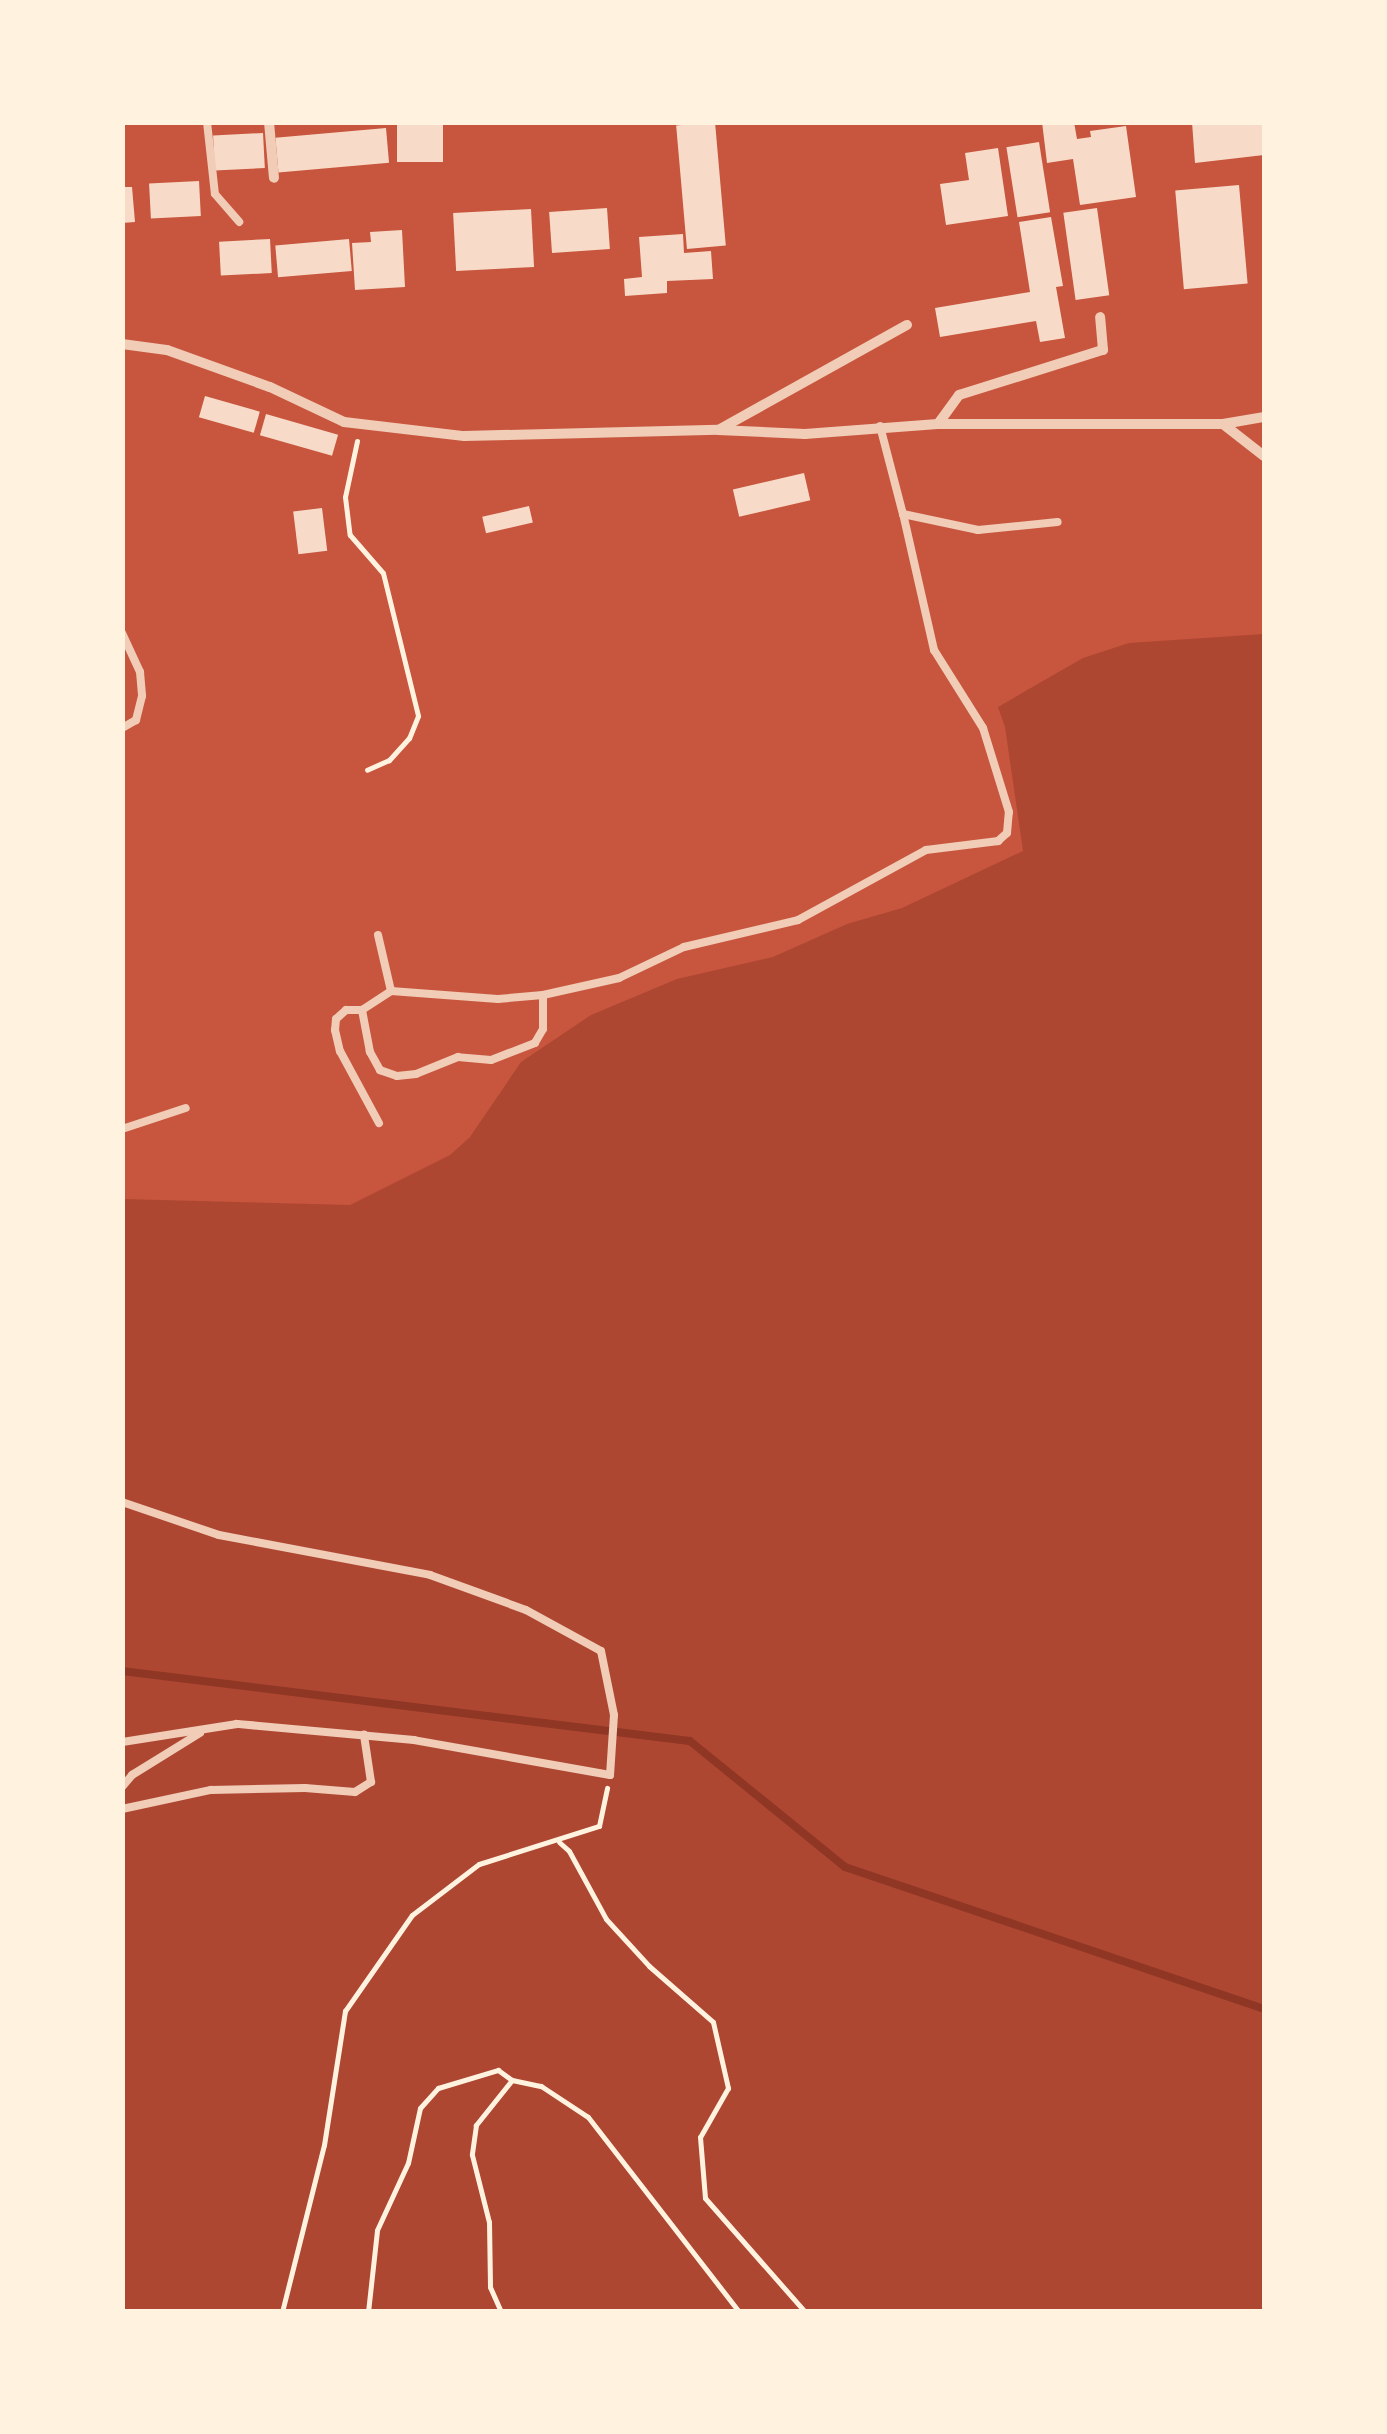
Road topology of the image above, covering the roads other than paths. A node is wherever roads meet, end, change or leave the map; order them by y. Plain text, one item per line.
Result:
1 (207, 122) edge
2 (269, 122) edge
3 (274, 178) dead end
4 (239, 222) dead end
5 (1100, 318) dead end
6 (907, 325) dead end
7 (122, 344) edge
8 (1264, 417) edge
9 (938, 424) junction
10 (1223, 424) junction
11 (880, 426) junction
12 (718, 430) junction
13 (1264, 456) edge
14 (903, 514) junction
15 (1058, 522) dead end
16 (122, 633) edge
17 (122, 728) edge
18 (378, 934) dead end
19 (391, 991) junction
20 (543, 995) junction
21 (362, 1010) junction
22 (186, 1108) dead end
23 (378, 1123) dead end
24 (122, 1129) edge
25 (122, 1502) edge
26 (211, 1728) junction
27 (364, 1736) junction
28 (122, 1742) edge
29 (122, 1787) edge
30 (122, 1810) edge

1 - 4 lane
2 - 3 street
5 - 9 street
6 - 12 street
7 - 12 street
8 - 10 street
9 - 10 street
9 - 11 street
10 - 13 street
11 - 12 street
11 - 14 lane
14 - 15 lane
14 - 20 lane
16 - 17 lane
18 - 19 lane
19 - 20 lane
19 - 21 lane
20 - 21 lane
21 - 23 lane
22 - 24 lane
25 - 27 lane
26 - 27 lane
26 - 28 lane
26 - 29 lane
27 - 30 lane

